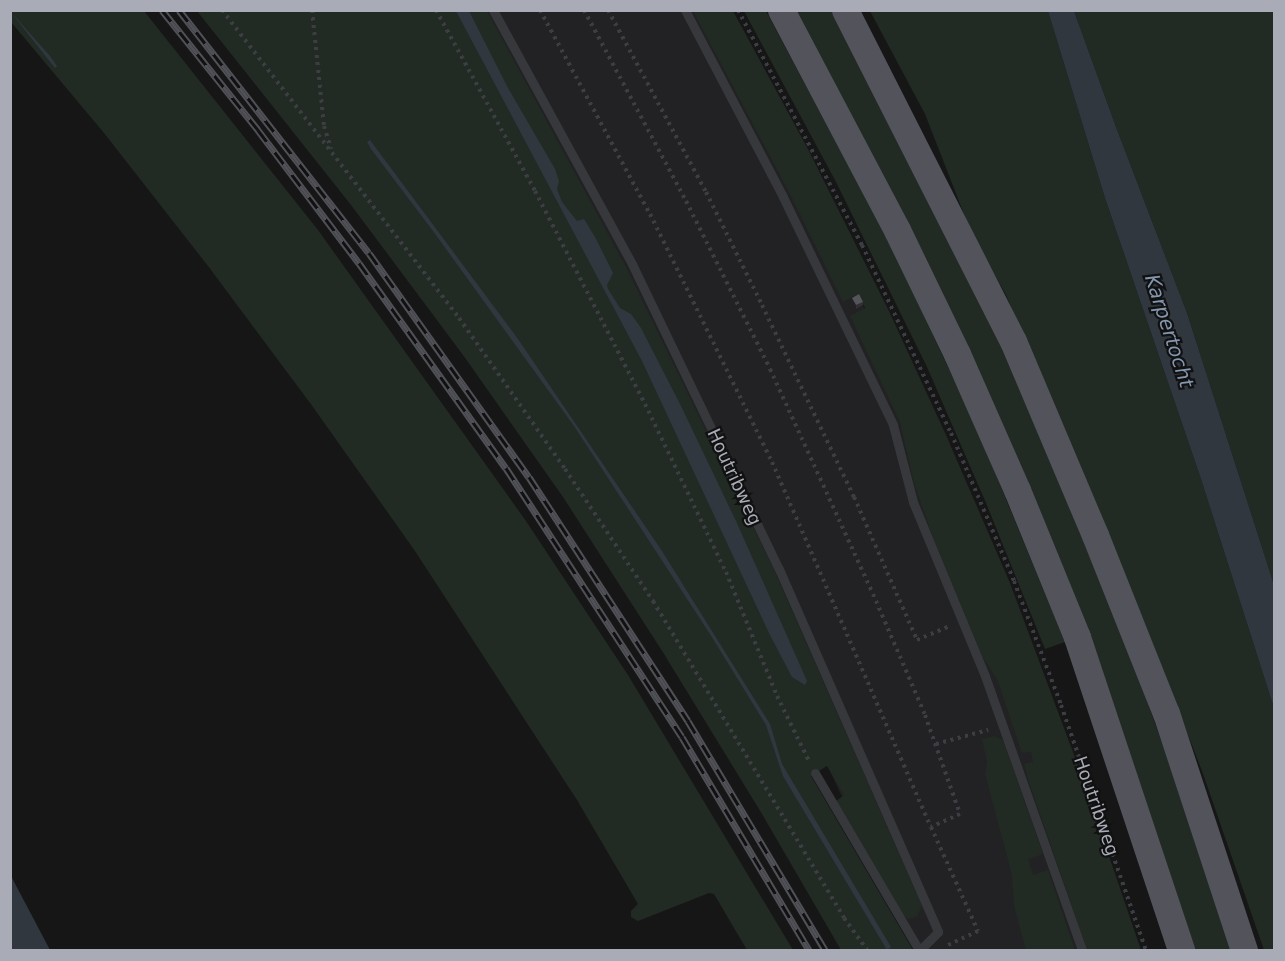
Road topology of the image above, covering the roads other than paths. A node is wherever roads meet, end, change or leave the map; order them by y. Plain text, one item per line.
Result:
1 (494, 10) edge
2 (685, 10) edge
3 (781, 10) edge
4 (844, 10) edge
5 (815, 773) road end
6 (919, 951) edge
7 (1082, 951) edge
8 (1181, 951) edge
9 (1244, 951) edge

1 - 6 lane, Houtribweg
2 - 7 lane
3 - 8 main road, Houtribweg
4 - 9 main road
5 - 6 lane

